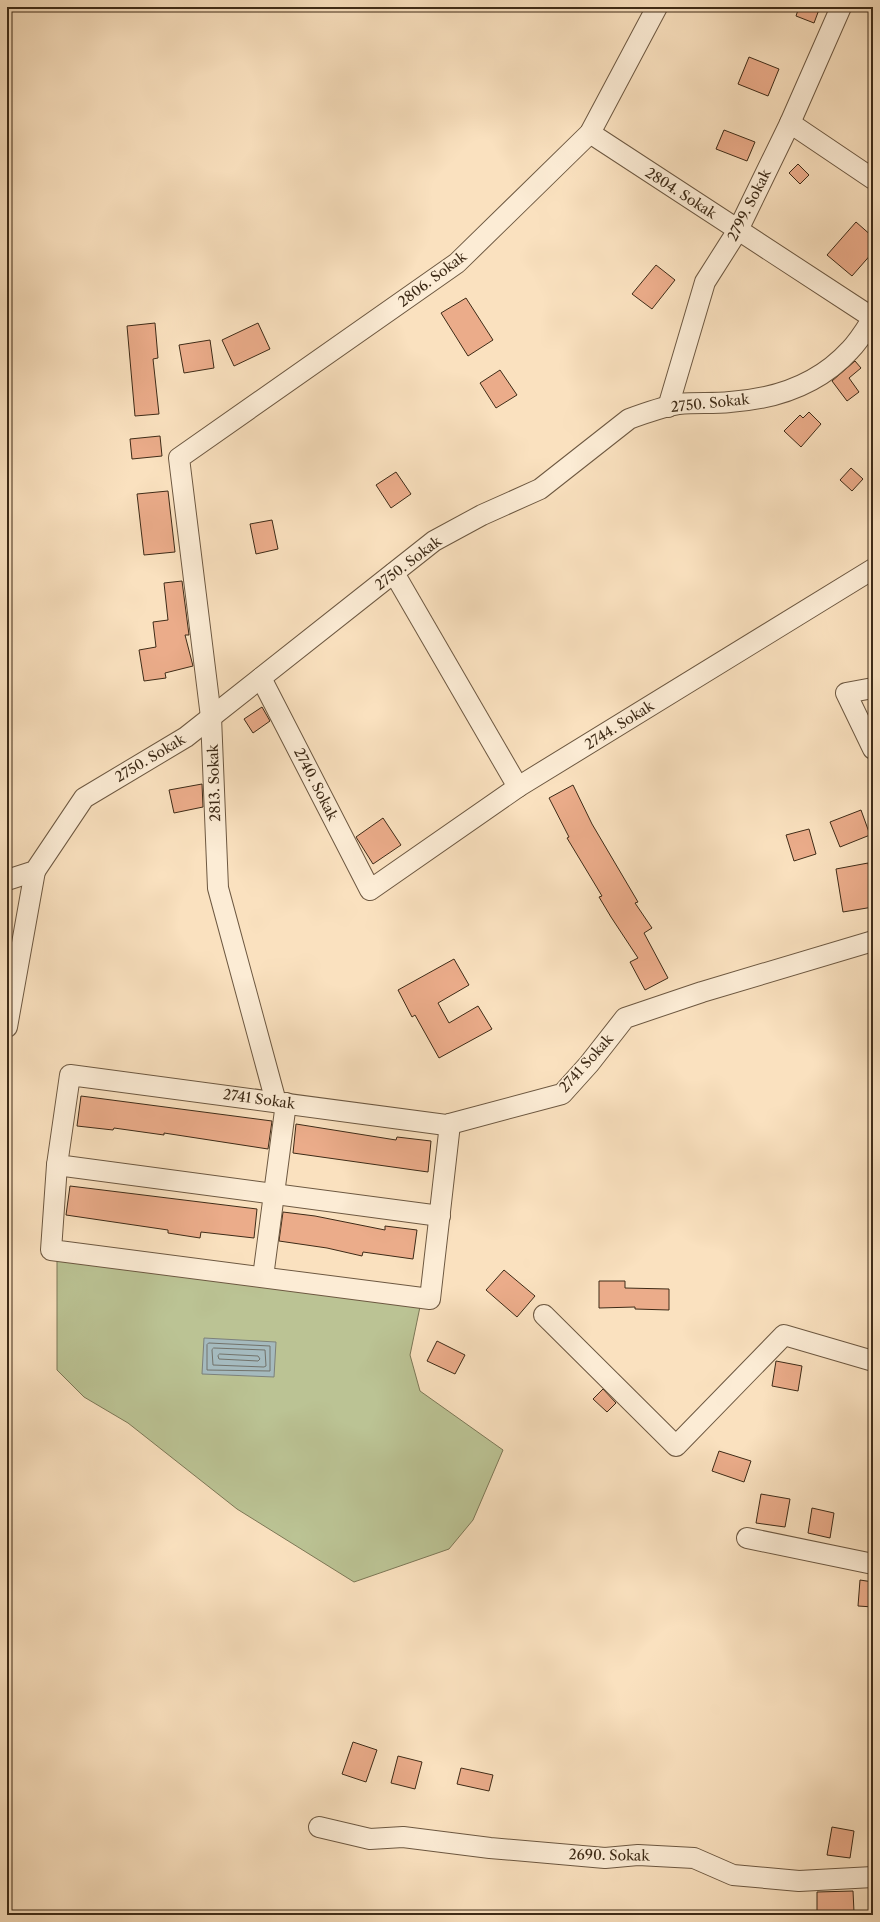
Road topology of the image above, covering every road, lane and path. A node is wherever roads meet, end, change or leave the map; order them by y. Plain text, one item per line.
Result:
1 (657, 7) edge
2 (841, 7) edge
3 (790, 123) junction
4 (590, 133) junction
5 (873, 179) edge
6 (738, 230) junction
7 (873, 318) edge
8 (668, 407) junction
9 (179, 458) joint
10 (873, 569) edge
11 (394, 573) junction
12 (261, 678) junction
13 (873, 688) edge
14 (211, 717) junction
15 (873, 749) edge
16 (518, 787) junction
17 (35, 871) junction
18 (7, 880) edge
19 (370, 890) joint
20 (873, 941) edge
21 (7, 1027) edge
22 (281, 1102) junction
23 (450, 1124) junction
24 (57, 1165) junction
25 (273, 1194) junction
26 (440, 1216) junction
27 (263, 1277) junction
28 (544, 1315) dead end
29 (873, 1361) edge
30 (747, 1538) dead end
31 (873, 1564) edge
32 (319, 1827) dead end
33 (873, 1877) edge

1 - 4 street, 2806. Sokak
2 - 3 street, 2799. Sokak
3 - 5 street
3 - 6 street, 2799. Sokak
4 - 6 street, 2804. Sokak
4 - 9 street, 2806. Sokak
6 - 7 street, 2804. Sokak
6 - 8 street, 2799. Sokak
7 - 8 street, 2750. Sokak
8 - 11 street, 2750. Sokak
9 - 14 street, 2813. Sokak
10 - 16 street, 2744. Sokak
11 - 12 street, 2750. Sokak
11 - 16 street
12 - 14 street, 2750. Sokak
12 - 19 street, 2740. Sokak
13 - 15 street
14 - 17 street, 2750. Sokak
14 - 22 street, 2813. Sokak
16 - 19 street, 2744. Sokak
17 - 18 street
17 - 21 street
20 - 23 street, 2741 Sokak
22 - 23 street, 2741 Sokak
22 - 24 street, 2741 Sokak
22 - 25 street
23 - 26 street
24 - 25 street
24 - 27 street
25 - 26 street
25 - 27 street
26 - 27 street
28 - 29 street
30 - 31 street
32 - 33 street, 2690. Sokak

